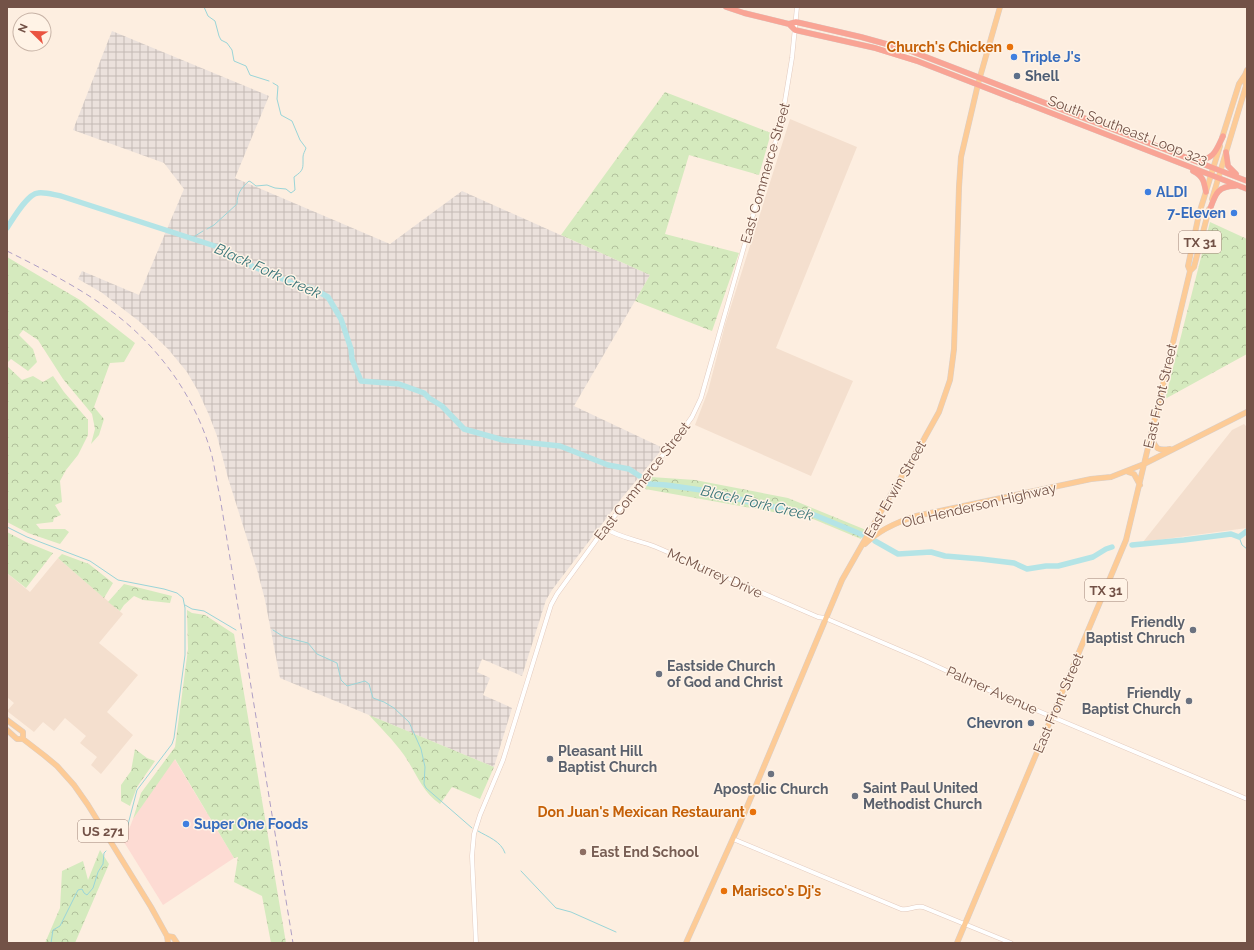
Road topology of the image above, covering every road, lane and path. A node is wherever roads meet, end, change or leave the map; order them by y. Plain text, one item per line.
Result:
1 (726, 7) edge
2 (797, 7) edge
3 (1000, 7) edge
4 (796, 22) junction
5 (790, 24) junction
6 (795, 30) junction
7 (1246, 73) edge
8 (980, 77) junction
9 (978, 84) junction
10 (1223, 136) junction
11 (1226, 152) junction
12 (1194, 160) junction
13 (1181, 163) junction
14 (1213, 168) junction
15 (1220, 170) junction
16 (1211, 175) junction
17 (1218, 178) junction
18 (1246, 180) edge
19 (1239, 186) junction
20 (1247, 189) edge
21 (1206, 192) junction
22 (1208, 212) junction
23 (1190, 271) junction
24 (1247, 413) edge
25 (1151, 437) junction
26 (1182, 444) junction
27 (1170, 449) junction
28 (1145, 462) junction
29 (1125, 472) junction
30 (1108, 476) junction
31 (1140, 485) junction
32 (876, 522) junction
33 (605, 528) junction
34 (885, 529) junction
35 (859, 551) junction
36 (825, 618) junction
37 (1052, 716) junction
38 (7, 720) edge
39 (7, 730) edge
40 (24, 739) junction
41 (1247, 799) edge
42 (733, 839) junction
43 (965, 924) junction
44 (167, 936) junction
45 (168, 943) edge
46 (177, 943) edge
47 (476, 943) edge
48 (686, 943) edge
49 (957, 943) edge
50 (1011, 943) edge

1 - 5 highway
2 - 4 street, East Commerce Street
3 - 8 main road, East Erwin Street
4 - 5 highway
4 - 6 street, East Commerce Street
4 - 8 highway, South Southeast Loop 323
5 - 6 highway
6 - 9 highway, South Southeast Loop 323
6 - 33 street, East Commerce Street
7 - 10 main road, East Front Street / TX 31
7 - 11 main road, East Front Street / TX 31
8 - 9 main road, East Erwin Street
8 - 12 highway, South Southeast Loop 323
9 - 13 highway, South Southeast Loop 323
9 - 32 main road, East Erwin Street
10 - 12 highway
10 - 14 main road, East Front Street / TX 31
11 - 15 main road, East Front Street / TX 31
11 - 18 highway
12 - 14 highway, South Southeast Loop 323
13 - 16 highway, South Southeast Loop 323
13 - 21 highway
14 - 15 highway, South Southeast Loop 323
14 - 16 main road, East Front Street / TX 31
15 - 17 main road, East Front Street / TX 31
15 - 18 highway, South Southeast Loop 323
16 - 17 highway, South Southeast Loop 323
16 - 21 main road, East Front Street / TX 31
17 - 19 highway, South Southeast Loop 323
17 - 22 main road, East Front Street / TX 31
19 - 20 highway, South Southeast Loop 323
19 - 22 highway
21 - 23 main road, East Front Street / TX 31
22 - 23 main road, East Front Street / TX 31
23 - 25 main road, East Front Street / TX 31
24 - 26 main road, Old Henderson Highway
25 - 27 main road
25 - 28 main road, East Front Street / TX 31
26 - 27 main road, Old Henderson Highway
26 - 28 main road, Old Henderson Highway
27 - 28 main road, Old Henderson Highway
28 - 29 main road, Old Henderson Highway
28 - 30 main road, Old Henderson Highway
28 - 31 main road, East Front Street / TX 31
29 - 30 main road, Old Henderson Highway
29 - 31 main road
30 - 34 main road, Old Henderson Highway
31 - 37 main road, East Front Street / TX 31
32 - 34 main road
32 - 35 main road, East Erwin Street
33 - 36 street, McMurrey Drive
33 - 47 street, East Commerce Street
34 - 35 main road, Old Henderson Highway
35 - 36 main road, East Erwin Street
36 - 37 street, Palmer Avenue
36 - 42 main road, East Erwin Street
37 - 41 street, Palmer Avenue
37 - 43 main road, East Front Street / TX 31
38 - 40 main road, US 271
39 - 40 main road, US 271
40 - 44 main road, US 271
42 - 43 street
42 - 48 main road, East Erwin Street
43 - 49 main road, East Front Street / TX 31
43 - 50 street
44 - 45 main road, US 271
44 - 46 main road, US 271

